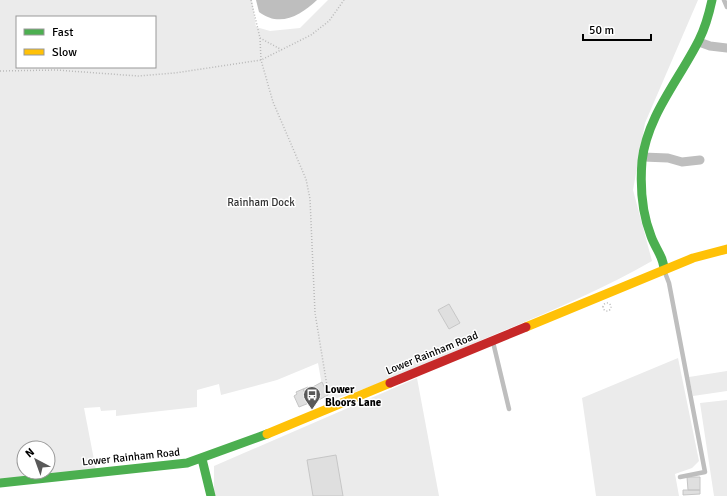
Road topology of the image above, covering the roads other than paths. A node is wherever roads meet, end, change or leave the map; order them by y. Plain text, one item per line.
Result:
1 (712, 0) edge
2 (724, 0) edge
3 (727, 7) edge
4 (699, 42) junction
5 (727, 48) edge
6 (643, 157) junction
7 (700, 160) dead end
8 (727, 249) edge
9 (664, 270) junction
10 (493, 342) junction
11 (508, 409) dead end
12 (202, 459) junction
13 (680, 477) dead end
14 (0, 483) edge
15 (211, 496) edge

1 - 4 main road
2 - 3 lane
4 - 5 street
4 - 6 main road
6 - 7 street
6 - 9 main road
8 - 9 main road, Lower Rainham Road
9 - 10 main road, Lower Rainham Road
9 - 13 lane
10 - 11 lane
10 - 12 main road, Lower Rainham Road
12 - 14 main road, Lower Rainham Road
12 - 15 main road

